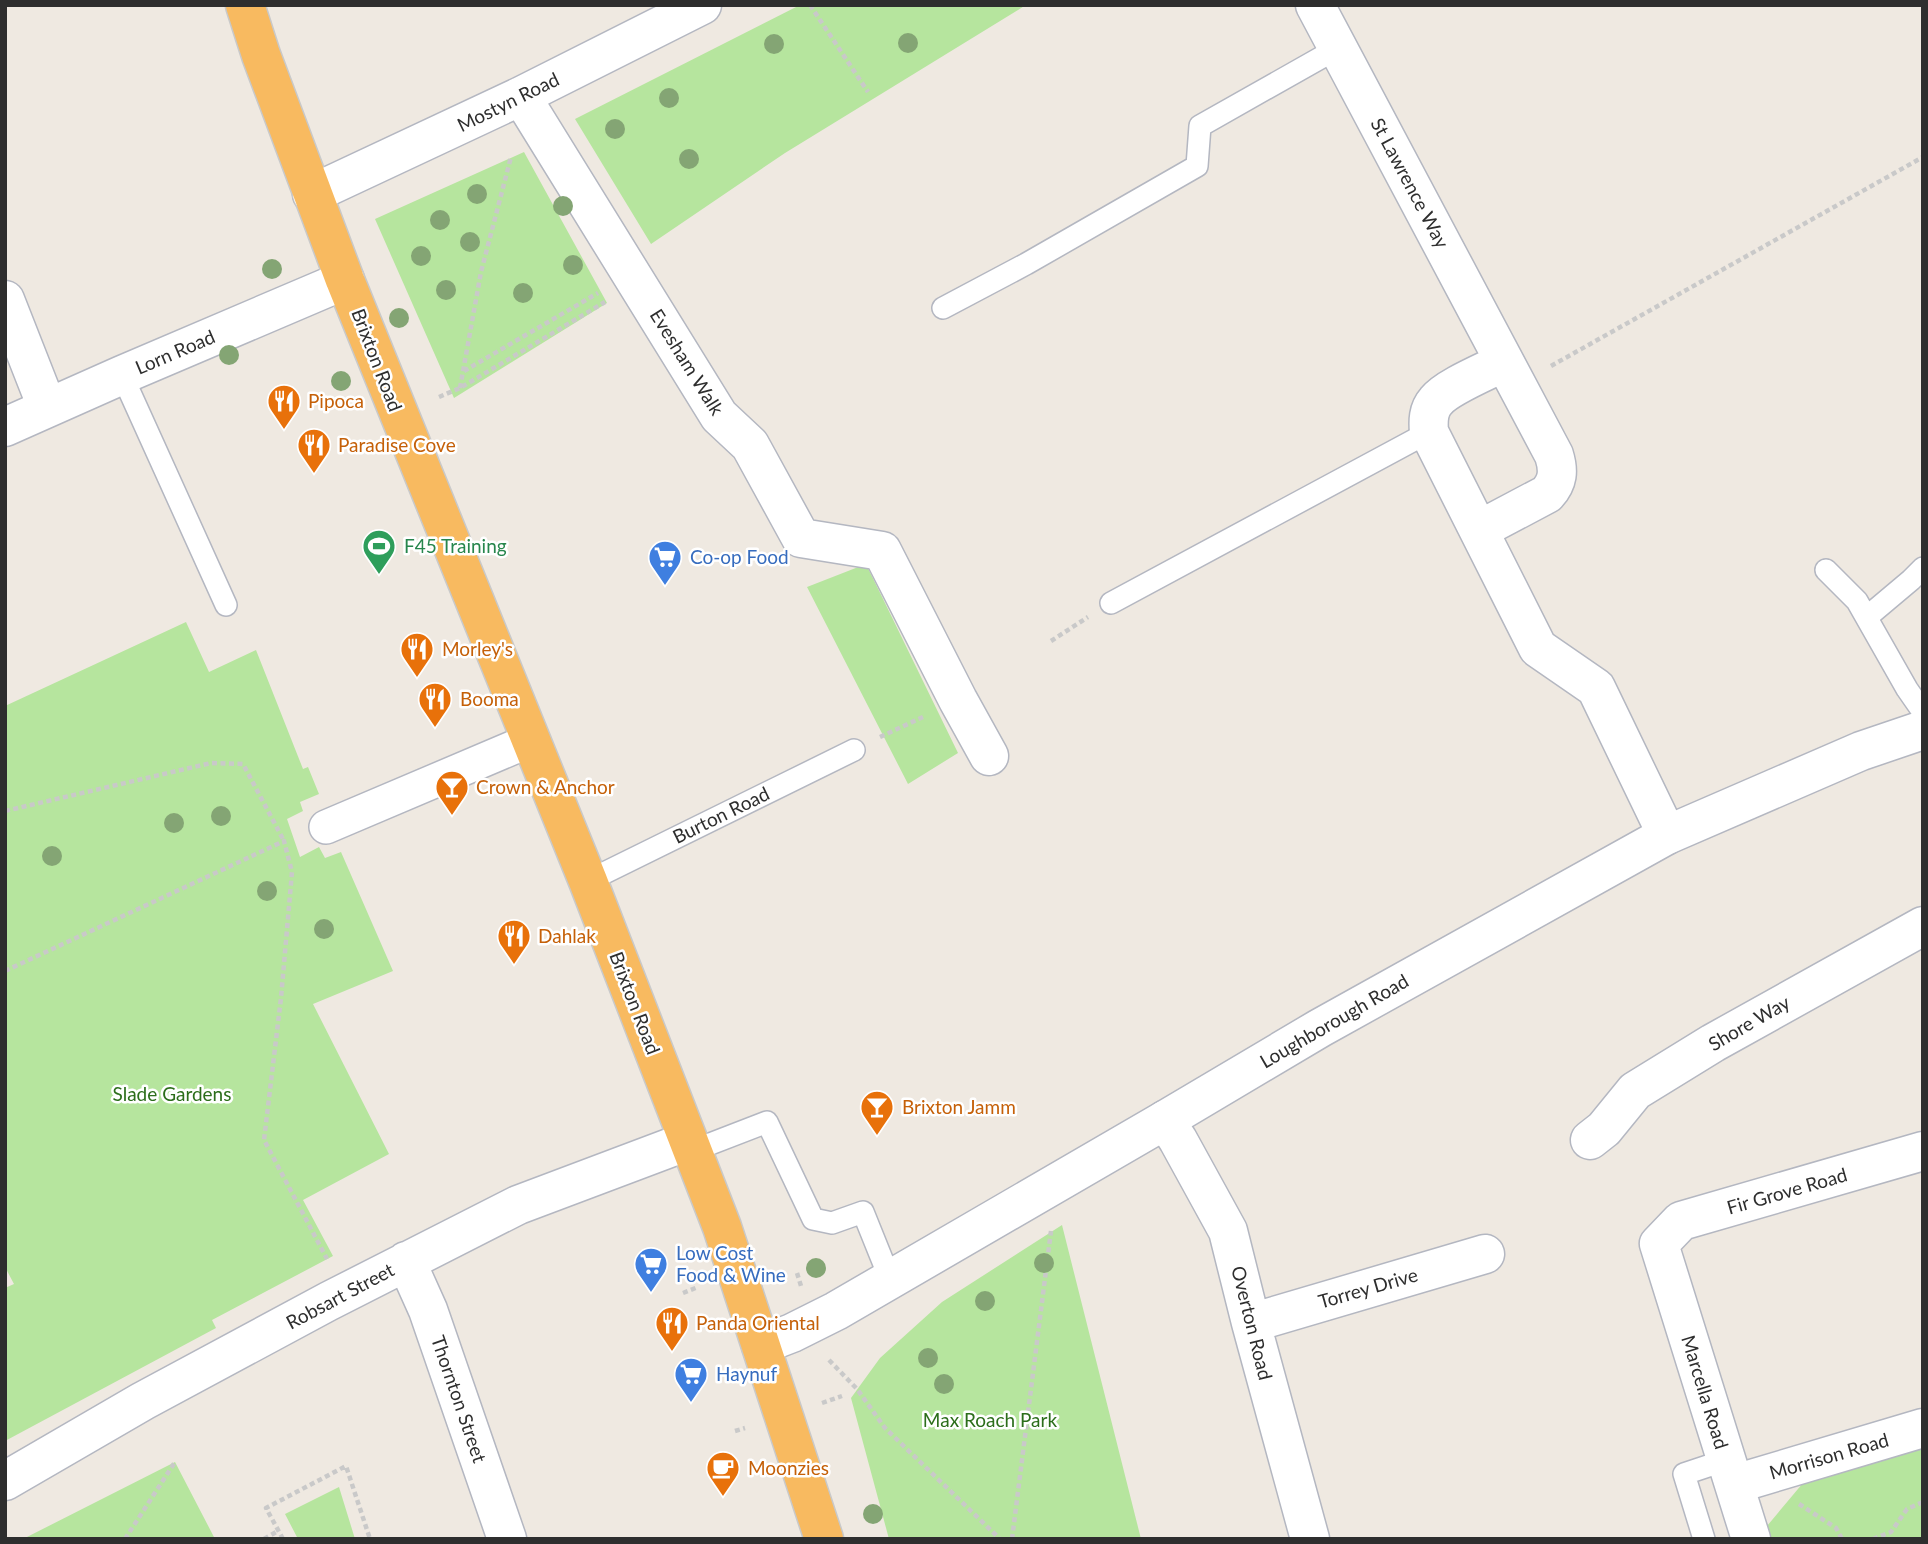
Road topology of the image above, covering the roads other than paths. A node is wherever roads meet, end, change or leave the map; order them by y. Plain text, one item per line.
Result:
1 (245, 5) edge
2 (702, 5) edge
3 (1315, 5) edge
4 (1338, 48) junction
5 (521, 96) junction
6 (312, 194) junction
7 (345, 280) junction
8 (5, 300) edge
9 (943, 308) dead end
10 (1510, 373) junction
11 (122, 375) junction
12 (47, 407) junction
13 (5, 427) edge
14 (1429, 432) junction
15 (1479, 530) junction
16 (1923, 568) edge
17 (1826, 570) dead end
18 (1111, 603) road end
19 (226, 605) dead end
20 (1867, 617) junction
21 (1923, 712) edge
22 (1923, 730) edge
23 (531, 740) junction
24 (854, 750) road end
25 (989, 756) dead end
26 (326, 827) road end
27 (1667, 835) junction
28 (588, 881) junction
29 (1923, 926) edge
30 (1165, 1120) junction
31 (1590, 1140) dead end
32 (690, 1146) junction
33 (1923, 1151) edge
34 (1659, 1244) joint
35 (1485, 1254) dead end
36 (406, 1261) junction
37 (890, 1279) junction
38 (1251, 1323) junction
39 (761, 1345) junction
40 (1923, 1428) edge
41 (1731, 1472) junction
42 (5, 1481) edge
43 (823, 1538) edge
44 (507, 1539) edge
45 (1310, 1539) edge
46 (1704, 1539) edge
47 (1751, 1539) edge

1 - 6 highway, Brixton Road
2 - 5 street, Mostyn Road
3 - 4 street, St Lawrence Way
4 - 9 lane
4 - 10 street, St Lawrence Way
5 - 6 street, Mostyn Road
5 - 25 street, Evesham Walk
6 - 7 highway, Brixton Road
7 - 11 street, Lorn Road
7 - 23 highway, Brixton Road
8 - 12 street
10 - 14 street
10 - 15 street, St Lawrence Way
11 - 12 street, Lorn Road
11 - 19 lane
12 - 13 street, Lorn Road
14 - 15 street
14 - 18 lane
15 - 27 street
16 - 20 lane
17 - 20 lane
20 - 21 lane
22 - 27 street, Loughborough Road
23 - 26 street
23 - 28 highway, Brixton Road
24 - 28 lane, Burton Road
27 - 30 street, Loughborough Road
28 - 32 highway, Brixton Road
29 - 31 street, Shore Way
30 - 37 street, Loughborough Road
30 - 38 street, Overton Road
32 - 36 street, Robsart Street
32 - 37 lane
32 - 39 highway, Brixton Road
33 - 34 street, Fir Grove Road
34 - 41 street, Marcella Road
35 - 38 street, Torrey Drive
36 - 42 street, Robsart Street
36 - 44 street, Thornton Street
37 - 39 street, Loughborough Road
38 - 45 street, Overton Road
39 - 43 highway, Brixton Road
40 - 41 street, Morrison Road
41 - 46 lane
41 - 47 street, Marcella Road

